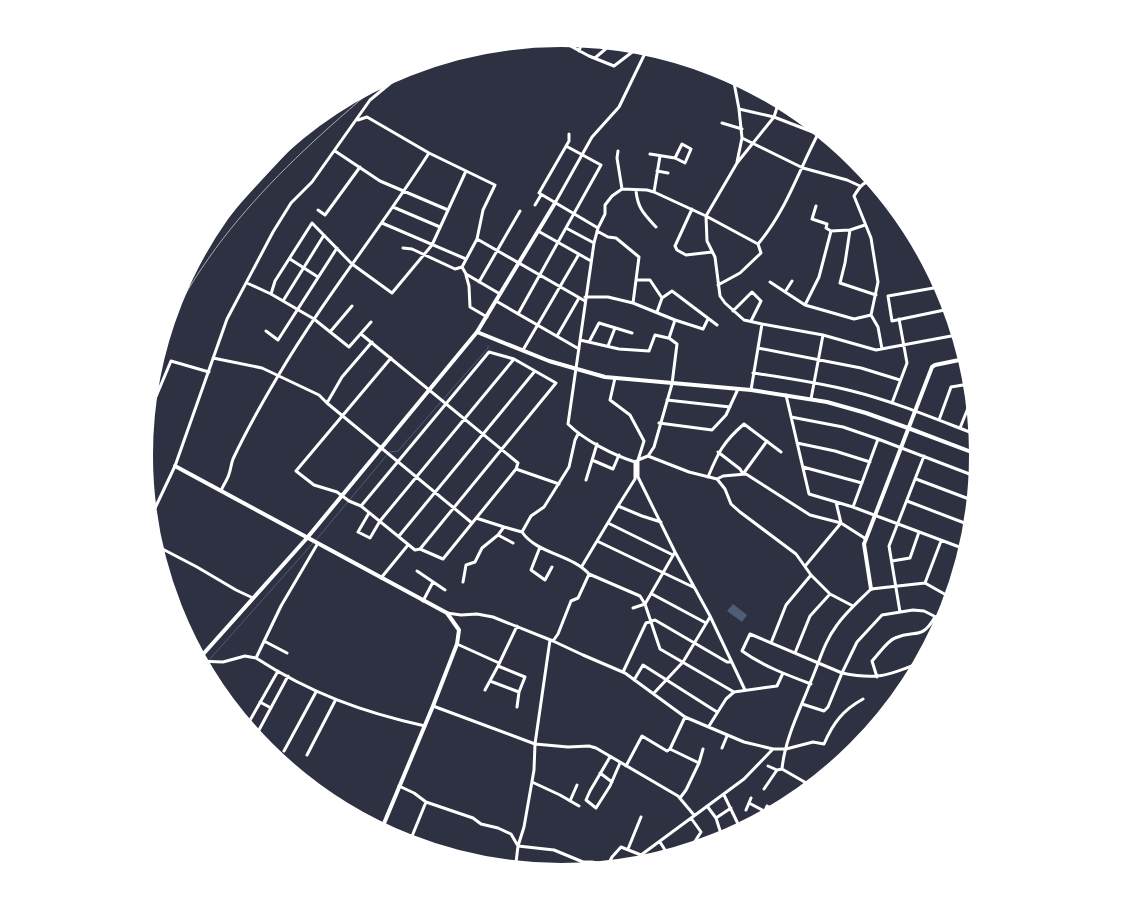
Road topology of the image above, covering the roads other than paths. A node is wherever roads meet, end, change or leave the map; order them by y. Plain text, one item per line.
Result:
1 (568, 44) edge
2 (581, 45) edge
3 (609, 47) edge
4 (579, 51) junction
5 (634, 51) edge
6 (645, 53) edge
7 (595, 59) junction
8 (396, 79) edge
9 (734, 82) edge
10 (778, 106) edge
11 (739, 109) junction
12 (774, 117) junction
13 (357, 120) junction
14 (722, 123) dead end
15 (742, 128) junction
16 (569, 134) dead end
17 (818, 134) joint
18 (742, 138) junction
19 (294, 143) edge
20 (753, 144) junction
21 (566, 146) junction
22 (335, 151) junction
23 (618, 152) dead end
24 (429, 153) junction
25 (650, 154) dead end
26 (582, 155) junction
27 (660, 156) junction
28 (675, 158) junction
29 (737, 163) junction
30 (360, 167) junction
31 (802, 168) junction
32 (466, 171) junction
33 (657, 171) junction
34 (668, 173) dead end
35 (867, 181) edge
36 (860, 186) junction
37 (622, 189) junction
38 (636, 191) junction
39 (404, 192) junction
40 (654, 192) junction
41 (541, 195) junction
42 (555, 203) junction
43 (535, 205) dead end
44 (816, 206) dead end
45 (394, 207) junction
46 (692, 209) junction
47 (318, 210) dead end
48 (448, 210) junction
49 (230, 211) edge
50 (520, 211) dead end
51 (574, 214) junction
52 (706, 216) junction
53 (382, 223) junction
54 (865, 225) junction
55 (440, 227) junction
56 (656, 227) dead end
57 (566, 228) junction
58 (597, 230) junction
59 (850, 230) junction
60 (538, 231) junction
61 (831, 231) junction
62 (324, 235) junction
63 (477, 238) junction
64 (558, 243) junction
65 (594, 243) junction
66 (432, 244) junction
67 (758, 244) junction
68 (337, 248) junction
69 (403, 248) dead end
70 (497, 250) junction
71 (712, 252) junction
72 (579, 254) junction
73 (425, 255) junction
74 (466, 258) junction
75 (290, 259) junction
76 (591, 261) junction
77 (519, 263) junction
78 (352, 264) junction
79 (462, 267) junction
80 (304, 268) junction
81 (466, 274) junction
82 (540, 275) junction
83 (318, 277) junction
84 (636, 280) junction
85 (792, 281) dead end
86 (479, 282) junction
87 (770, 282) dead end
88 (247, 283) junction
89 (718, 285) junction
90 (560, 286) junction
91 (937, 287) edge
92 (785, 292) junction
93 (271, 294) junction
94 (500, 294) junction
95 (876, 295) junction
96 (579, 298) junction
97 (662, 298) junction
98 (585, 299) junction
99 (283, 301) junction
100 (496, 301) junction
101 (633, 303) junction
102 (805, 305) junction
103 (352, 306) dead end
104 (297, 309) junction
105 (946, 310) edge
106 (657, 312) junction
107 (733, 312) junction
108 (518, 314) junction
109 (871, 315) junction
110 (487, 317) junction
111 (314, 319) junction
112 (899, 319) junction
113 (675, 320) junction
114 (708, 320) junction
115 (751, 321) junction
116 (371, 322) dead end
117 (762, 324) junction
118 (538, 325) junction
119 (717, 325) dead end
120 (615, 328) junction
121 (269, 332) dead end
122 (330, 332) junction
123 (477, 332) junction
124 (632, 333) dead end
125 (361, 334) junction
126 (823, 335) junction
127 (955, 335) edge
128 (556, 336) junction
129 (669, 338) junction
130 (580, 340) junction
131 (372, 342) junction
132 (588, 342) junction
133 (903, 344) junction
134 (608, 346) junction
135 (758, 348) junction
136 (882, 348) junction
137 (579, 349) junction
138 (523, 350) junction
139 (213, 358) junction
140 (390, 358) junction
141 (819, 359) junction
142 (514, 360) junction
143 (961, 360) edge
144 (576, 370) junction
145 (535, 371) junction
146 (209, 372) junction
147 (753, 373) junction
148 (278, 376) junction
149 (615, 378) junction
150 (900, 380) junction
151 (814, 382) junction
152 (672, 384) junction
153 (967, 384) edge
154 (738, 389) junction
155 (751, 390) junction
156 (430, 391) junction
157 (786, 395) junction
158 (811, 399) junction
159 (668, 400) junction
160 (327, 403) junction
161 (892, 403) junction
162 (153, 404) edge
163 (446, 404) junction
164 (730, 407) junction
165 (970, 408) edge
166 (915, 411) junction
167 (342, 416) junction
168 (791, 417) junction
169 (464, 419) junction
170 (939, 420) junction
171 (659, 423) junction
172 (908, 428) junction
173 (960, 428) junction
174 (972, 433) edge
175 (483, 434) junction
176 (578, 434) junction
177 (878, 439) junction
178 (767, 441) junction
179 (798, 443) junction
180 (597, 444) junction
181 (382, 448) junction
182 (901, 448) junction
183 (501, 449) junction
184 (718, 452) junction
185 (781, 452) dead end
186 (973, 453) edge
187 (619, 455) junction
188 (648, 456) junction
189 (924, 456) junction
190 (592, 460) junction
191 (636, 461) junction
192 (398, 462) junction
193 (870, 462) junction
194 (174, 466) junction
195 (803, 468) junction
196 (516, 469) junction
197 (743, 474) junction
198 (972, 475) edge
199 (417, 477) junction
200 (708, 478) junction
201 (718, 479) junction
202 (916, 479) junction
203 (586, 480) dead end
204 (862, 483) junction
205 (559, 484) junction
206 (220, 490) junction
207 (435, 492) junction
208 (343, 496) junction
209 (971, 500) edge
210 (907, 501) junction
211 (836, 502) junction
212 (361, 506) junction
213 (618, 506) junction
214 (853, 507) junction
215 (454, 508) junction
216 (153, 511) edge
217 (369, 513) junction
218 (875, 516) junction
219 (476, 518) junction
220 (380, 521) junction
221 (472, 522) junction
222 (661, 522) junction
223 (840, 522) junction
224 (608, 524) junction
225 (898, 524) junction
226 (967, 524) edge
227 (504, 527) junction
228 (522, 532) junction
229 (919, 532) junction
230 (498, 535) junction
231 (398, 537) junction
232 (307, 538) junction
233 (866, 538) junction
234 (597, 541) junction
235 (940, 541) junction
236 (513, 542) dead end
237 (318, 543) junction
238 (408, 544) junction
239 (540, 547) junction
240 (161, 548) edge
241 (962, 548) edge
242 (420, 549) junction
243 (674, 553) junction
244 (892, 561) junction
245 (806, 565) junction
246 (582, 566) junction
247 (552, 567) dead end
248 (417, 571) dead end
249 (664, 572) junction
250 (588, 574) junction
251 (811, 575) junction
252 (381, 578) junction
253 (434, 582) junction
254 (463, 582) dead end
255 (925, 583) junction
256 (896, 587) junction
257 (695, 588) junction
258 (871, 589) junction
259 (445, 590) dead end
260 (652, 594) junction
261 (830, 594) junction
262 (949, 596) edge
263 (253, 598) junction
264 (423, 601) junction
265 (645, 604) junction
266 (853, 606) junction
267 (633, 608) dead end
268 (900, 612) junction
269 (446, 613) junction
270 (710, 616) junction
271 (936, 617) junction
272 (939, 620) edge
273 (651, 622) junction
274 (706, 624) junction
275 (517, 626) junction
276 (552, 640) junction
277 (264, 641) junction
278 (694, 643) junction
279 (771, 643) junction
280 (457, 644) junction
281 (287, 653) dead end
282 (794, 653) junction
283 (202, 655) edge
284 (256, 658) junction
285 (205, 661) edge
286 (683, 662) junction
287 (731, 662) junction
288 (818, 663) junction
289 (499, 664) junction
290 (916, 664) edge
291 (278, 671) junction
292 (623, 672) junction
293 (784, 673) junction
294 (842, 673) junction
295 (288, 676) junction
296 (877, 677) junction
297 (634, 680) junction
298 (668, 680) junction
299 (490, 681) junction
300 (810, 684) junction
301 (486, 690) dead end
302 (745, 690) junction
303 (316, 692) junction
304 (519, 692) junction
305 (734, 692) junction
306 (654, 693) junction
307 (862, 699) dead end
308 (335, 700) junction
309 (260, 702) junction
310 (802, 704) junction
311 (433, 706) junction
312 (517, 707) dead end
313 (271, 708) junction
314 (717, 712) junction
315 (685, 717) junction
316 (249, 723) edge
317 (425, 726) junction
318 (708, 726) junction
319 (259, 730) dead end
320 (727, 736) junction
321 (535, 744) junction
322 (722, 748) dead end
323 (670, 749) junction
324 (703, 749) dead end
325 (772, 749) junction
326 (786, 749) junction
327 (284, 751) dead end
328 (307, 755) dead end
329 (610, 757) junction
330 (699, 762) junction
331 (620, 763) junction
332 (626, 766) junction
333 (768, 766) dead end
334 (782, 769) junction
335 (777, 770) junction
336 (600, 773) junction
337 (532, 782) junction
338 (612, 782) junction
339 (806, 784) joint
340 (577, 785) dead end
341 (399, 786) junction
342 (804, 788) edge
343 (764, 789) dead end
344 (724, 795) junction
345 (680, 798) junction
346 (750, 798) dead end
347 (570, 801) junction
348 (426, 802) junction
349 (749, 803) junction
350 (579, 806) dead end
351 (708, 806) junction
352 (731, 808) junction
353 (772, 809) edge
354 (746, 810) dead end
355 (764, 811) junction
356 (763, 814) edge
357 (693, 816) junction
358 (641, 817) dead end
359 (716, 818) junction
360 (383, 827) edge
361 (740, 827) edge
362 (721, 835) edge
363 (411, 839) edge
364 (660, 842) junction
365 (518, 846) junction
366 (692, 846) edge
367 (628, 849) junction
368 (669, 853) edge
369 (641, 855) junction
370 (639, 860) edge
371 (584, 862) junction
372 (608, 864) edge
373 (516, 865) edge
374 (606, 865) edge
375 (586, 866) edge

1 - 4 street
2 - 4 street
3 - 7 street
4 - 7 street
5 - 7 street
6 - 26 street
8 - 13 street
9 - 11 street
10 - 12 street
11 - 12 street
11 - 15 street
12 - 17 street
12 - 20 street
13 - 22 street
13 - 24 street
14 - 15 street
15 - 18 street
16 - 21 street
17 - 31 street
18 - 20 street
18 - 29 street
19 - 49 main road
20 - 29 street
20 - 31 street
21 - 26 street
21 - 41 street
22 - 30 street
22 - 88 street
23 - 37 street
24 - 32 street
24 - 39 street
25 - 27 street
26 - 42 street
26 - 51 street
27 - 28 street
27 - 33 street
28 - 28 street
29 - 52 street
30 - 39 street
30 - 47 street
31 - 36 street
31 - 67 street
32 - 48 street
32 - 63 street
33 - 34 street
33 - 40 street
35 - 36 street
36 - 54 street
37 - 38 street
37 - 58 street
38 - 40 street
38 - 56 street
39 - 45 street
39 - 48 street
40 - 46 street
41 - 42 street
41 - 43 street
42 - 51 street
42 - 60 street
44 - 61 street
45 - 53 street
45 - 55 street
46 - 52 street
46 - 71 street
48 - 55 street
50 - 70 street
51 - 57 street
51 - 58 street
52 - 67 street
52 - 71 street
53 - 66 street
53 - 78 street
54 - 59 street
54 - 95 street
55 - 66 street
57 - 64 street
57 - 65 street
58 - 65 street
58 - 84 street
59 - 61 street
59 - 95 street
60 - 64 street
60 - 77 street
61 - 102 street
62 - 68 street
62 - 75 street
62 - 80 street
63 - 70 street
63 - 74 street
64 - 72 street
64 - 82 street
65 - 76 street
66 - 73 street
66 - 74 street
67 - 89 street
68 - 78 street
68 - 83 street
69 - 73 street
70 - 77 street
70 - 86 street
71 - 89 street
72 - 76 street
72 - 90 street
73 - 78 street
73 - 79 street
74 - 79 street
75 - 80 street
75 - 93 street
76 - 98 street
77 - 82 street
77 - 94 street
78 - 111 street
79 - 81 street
80 - 83 street
80 - 99 street
81 - 86 street
81 - 110 street
82 - 90 street
82 - 108 street
83 - 104 street
84 - 97 street
84 - 101 street
85 - 92 street
86 - 94 street
87 - 92 street
88 - 93 street
88 - 139 street
89 - 107 street
90 - 96 street
90 - 118 street
91 - 112 street
92 - 102 street
93 - 99 street
94 - 100 street
95 - 109 street
96 - 98 street
96 - 128 street
97 - 106 street
97 - 114 street
98 - 101 street
98 - 130 street
99 - 104 street
100 - 108 street
100 - 110 street
101 - 106 street
102 - 109 street
103 - 122 street
104 - 111 street
104 - 121 street
105 - 112 street
106 - 113 street
107 - 115 street
107 - 115 street
108 - 118 street
109 - 136 street
110 - 123 street
111 - 122 street
111 - 148 street
112 - 133 street
113 - 114 street
113 - 129 street
114 - 119 street
115 - 117 street
116 - 125 street
117 - 126 street
117 - 135 street
118 - 128 street
118 - 138 street
120 - 124 street
120 - 132 street
120 - 134 street
122 - 125 street
123 - 138 street
123 - 156 street
125 - 131 street
126 - 136 street
126 - 141 street
127 - 133 street
128 - 137 street
129 - 134 street
129 - 152 street
130 - 132 street
130 - 137 street
131 - 140 street
131 - 160 street
132 - 134 street
133 - 136 street
133 - 150 street
135 - 141 street
135 - 147 street
137 - 144 street
138 - 144 street
139 - 146 street
139 - 148 street
140 - 156 street
140 - 167 street
141 - 150 street
141 - 151 street
142 - 145 street
142 - 163 street
142 - 169 street
143 - 166 street
144 - 149 street
144 - 176 street
145 - 175 street
145 - 183 street
146 - 162 street
146 - 194 street
147 - 151 street
147 - 155 street
148 - 160 street
148 - 206 street
149 - 152 street
149 - 191 street
150 - 161 street
151 - 158 street
151 - 161 street
152 - 154 street
152 - 159 street
153 - 170 street
154 - 155 street
154 - 164 street
155 - 157 street
156 - 163 street
156 - 181 street
157 - 158 street
157 - 168 street
158 - 172 street
159 - 164 street
159 - 171 street
160 - 167 street
161 - 166 street
163 - 169 street
163 - 192 street
164 - 171 street
165 - 173 street
166 - 170 street
166 - 172 street
167 - 181 street
167 - 208 street
168 - 177 street
168 - 179 street
169 - 175 street
169 - 199 street
170 - 173 street
171 - 188 street
172 - 182 street
172 - 186 street
173 - 174 street
175 - 183 street
175 - 207 street
176 - 180 street
176 - 205 street
177 - 182 street
177 - 193 street
178 - 184 street
178 - 185 street
178 - 197 street
179 - 193 street
179 - 195 street
180 - 187 street
180 - 190 street
181 - 192 street
181 - 208 street
182 - 189 street
182 - 218 street
183 - 196 street
183 - 215 street
184 - 197 street
184 - 200 street
187 - 190 street
187 - 191 street
188 - 191 street
188 - 200 street
189 - 198 street
189 - 202 street
190 - 203 street
191 - 213 street
191 - 222 street
192 - 199 street
192 - 212 street
193 - 204 street
194 - 206 street
194 - 216 street
195 - 204 street
195 - 211 street
196 - 205 street
196 - 219 street
197 - 201 street
197 - 223 street
199 - 207 street
199 - 220 street
200 - 201 street
201 - 245 street
202 - 209 street
202 - 210 street
204 - 214 street
205 - 228 street
206 - 232 street
207 - 215 street
207 - 231 street
208 - 212 street
208 - 232 street
210 - 225 street
210 - 226 street
211 - 214 street
211 - 223 street
212 - 217 street
213 - 222 street
213 - 224 street
214 - 218 street
215 - 221 street
215 - 242 street
217 - 220 street
217 - 220 street
218 - 225 street
218 - 233 street
219 - 221 street
219 - 227 street
220 - 231 street
221 - 242 street
222 - 243 street
223 - 233 street
223 - 245 street
224 - 234 street
224 - 243 street
225 - 229 street
225 - 244 street
227 - 228 street
227 - 230 street
228 - 239 street
229 - 235 street
229 - 244 street
230 - 236 street
230 - 254 street
231 - 238 street
232 - 237 street
232 - 263 street
233 - 258 street
234 - 246 street
234 - 249 street
235 - 241 street
235 - 255 street
237 - 252 street
237 - 277 street
238 - 242 street
238 - 252 street
239 - 246 street
239 - 247 street
240 - 263 street
243 - 249 street
243 - 257 street
244 - 256 street
245 - 251 street
246 - 250 street
248 - 253 street
249 - 257 street
249 - 260 street
250 - 265 street
250 - 276 street
251 - 261 street
251 - 279 street
252 - 264 street
253 - 259 street
253 - 264 street
255 - 256 street
255 - 262 street
256 - 258 street
256 - 268 street
257 - 270 street
258 - 266 street
260 - 265 street
260 - 274 street
261 - 266 street
261 - 282 street
263 - 283 street
264 - 269 street
265 - 267 street
265 - 273 street
266 - 288 street
268 - 271 street
268 - 294 street
269 - 275 street
269 - 280 street
270 - 274 street
270 - 287 street
271 - 272 street
271 - 296 street
273 - 278 street
273 - 286 street
273 - 292 street
274 - 278 street
275 - 276 street
275 - 289 street
276 - 292 street
276 - 321 street
277 - 281 street
277 - 284 street
278 - 286 street
278 - 287 street
279 - 282 street
279 - 293 street
280 - 289 street
280 - 311 street
282 - 288 street
284 - 285 street
284 - 291 street
286 - 298 street
286 - 305 street
287 - 302 street
288 - 294 street
288 - 300 street
289 - 299 street
289 - 304 street
290 - 296 street
291 - 295 street
291 - 309 street
292 - 297 street
293 - 300 street
293 - 302 street
294 - 296 street
294 - 310 street
295 - 303 street
295 - 313 street
297 - 298 street
297 - 306 street
298 - 306 street
298 - 314 street
299 - 301 street
299 - 304 street
300 - 310 street
302 - 305 street
303 - 308 street
303 - 327 street
304 - 312 street
305 - 314 street
306 - 315 street
307 - 326 street
308 - 317 street
308 - 328 street
309 - 313 street
309 - 316 street
310 - 326 street
311 - 317 street
311 - 321 street
313 - 319 street
314 - 318 street
315 - 318 street
315 - 323 street
317 - 341 street
318 - 320 street
320 - 322 street
320 - 325 street
321 - 329 street
321 - 337 street
323 - 330 street
323 - 332 street
324 - 330 street
325 - 326 street
325 - 344 street
326 - 334 street
329 - 331 street
329 - 336 street
330 - 345 street
331 - 332 street
331 - 338 street
332 - 345 street
333 - 335 street
334 - 335 street
334 - 339 street
335 - 343 street
336 - 338 street
336 - 338 street
337 - 347 street
337 - 365 street
339 - 342 street
340 - 347 street
341 - 348 street
341 - 360 street
344 - 351 street
344 - 352 street
345 - 357 street
346 - 349 street
347 - 350 street
348 - 363 street
348 - 365 street
349 - 354 street
349 - 355 street
351 - 357 street
351 - 359 street
352 - 359 street
352 - 361 street
353 - 355 street
355 - 356 street
357 - 364 street
357 - 366 street
358 - 367 street
359 - 362 street
364 - 368 street
364 - 369 street
365 - 371 street
365 - 373 street
367 - 369 street
367 - 372 street
369 - 370 street
371 - 374 street
371 - 375 street

